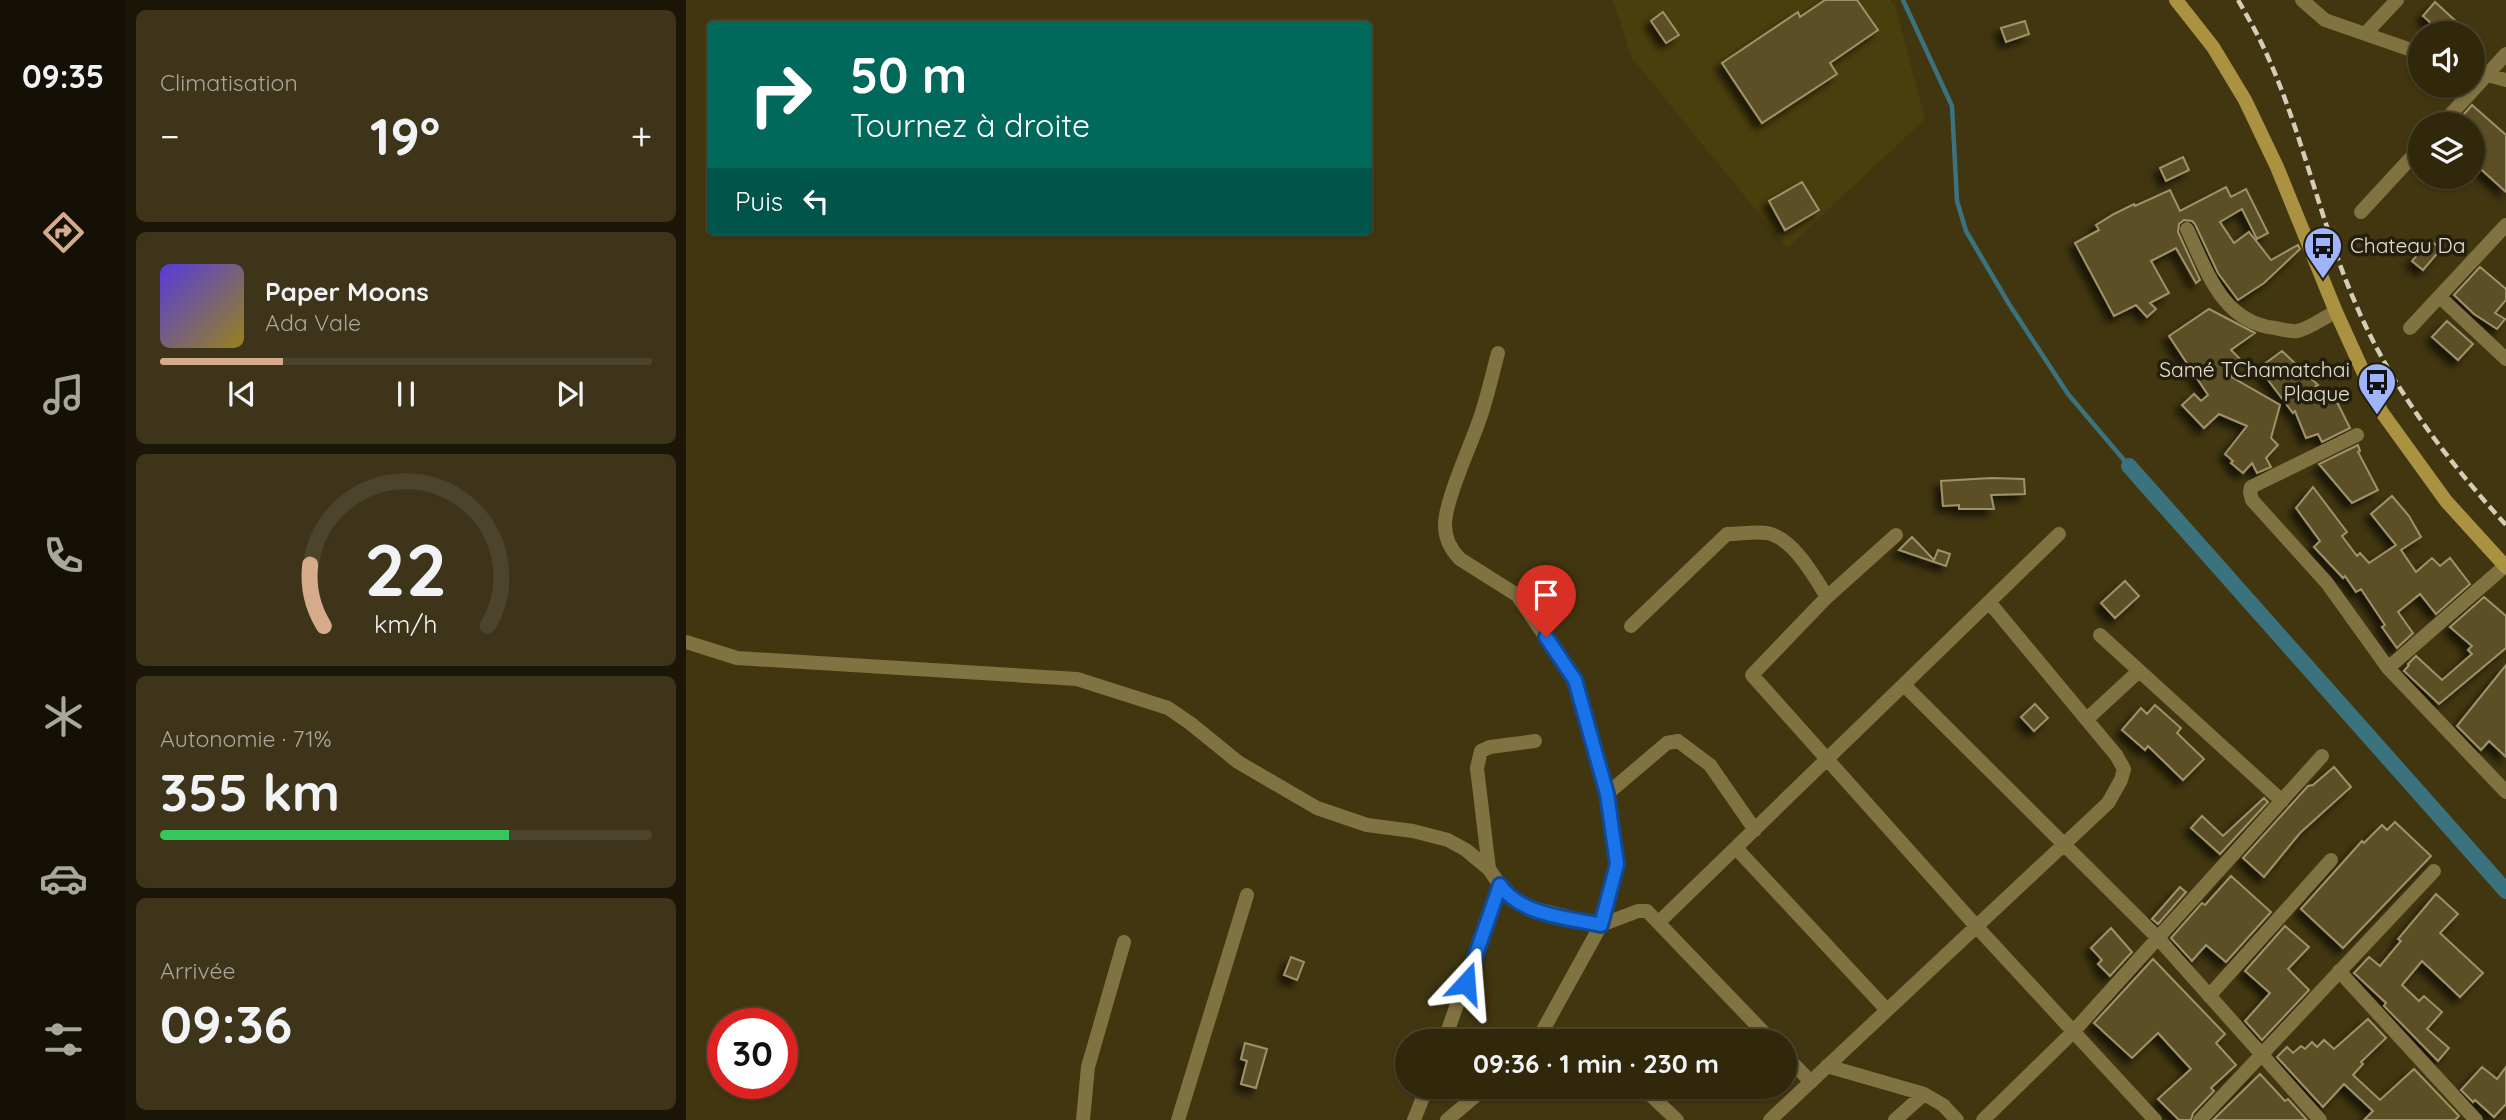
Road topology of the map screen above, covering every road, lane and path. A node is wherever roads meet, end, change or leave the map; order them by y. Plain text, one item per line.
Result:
1 (2176, 0) edge
2 (2302, 0) edge
3 (2397, 0) edge
4 (2365, 34) junction
5 (2408, 49) edge
6 (2506, 54) edge
7 (2485, 69) edge
8 (2485, 74) edge
9 (2506, 80) edge
10 (2408, 161) edge
11 (2361, 212) dead end
12 (2506, 225) edge
13 (2187, 229) dead end
14 (2440, 297) junction
15 (2336, 312) junction
16 (2410, 328) dead end
17 (1498, 353) dead end
18 (2506, 359) edge
19 (2357, 435) dead end
20 (2059, 534) dead end
21 (1896, 535) dead end
22 (2505, 567) edge
23 (1827, 597) junction
24 (1989, 602) junction
25 (1630, 626) dead end
26 (2099, 635) dead end
27 (686, 642) edge
28 (2388, 668) junction
29 (2139, 671) junction
30 (1904, 685) junction
31 (2087, 719) junction
32 (1535, 741) dead end
33 (2322, 756) dead end
34 (1828, 759) junction
35 (2506, 792) edge
36 (1607, 794) junction
37 (2282, 801) junction
38 (1755, 830) junction
39 (2064, 844) junction
40 (1736, 848) junction
41 (2331, 860) dead end
42 (1489, 869) junction
43 (2434, 871) dead end
44 (1500, 885) junction
45 (1247, 895) dead end
46 (1659, 922) junction
47 (1601, 925) junction
48 (1976, 926) junction
49 (2158, 938) junction
50 (1124, 942) dead end
51 (2339, 971) junction
52 (2209, 996) junction
53 (1887, 1010) junction
54 (1448, 1029) edge
55 (1544, 1029) edge
56 (1761, 1029) edge
57 (2073, 1032) junction
58 (2261, 1055) junction
59 (1827, 1066) junction
60 (1797, 1067) edge
61 (1811, 1082) junction
62 (1923, 1094) junction
63 (1422, 1099) edge
64 (1472, 1099) edge
65 (1655, 1099) edge
66 (1989, 1118) edge
67 (1083, 1120) edge
68 (1178, 1120) edge
69 (1414, 1120) edge
70 (1447, 1120) edge
71 (1677, 1120) edge
72 (1770, 1120) edge
73 (1895, 1120) edge
74 (1957, 1120) edge
75 (2155, 1120) edge
76 (2200, 1120) edge
77 (2320, 1120) edge
78 (2476, 1120) edge

1 - 15 main road
2 - 4 street
3 - 4 street
4 - 5 street
6 - 7 street
8 - 9 street
10 - 11 street
12 - 14 street
13 - 15 street
14 - 16 street
14 - 18 street
15 - 22 main road
17 - 36 street
19 - 28 street
20 - 24 street
21 - 23 street
22 - 28 street
23 - 25 street
23 - 34 street
24 - 30 street
24 - 31 street
26 - 29 street
27 - 42 street
28 - 35 street
29 - 31 street
29 - 37 street
30 - 34 street
30 - 39 street
31 - 39 street
32 - 42 street
33 - 37 street
34 - 38 street
34 - 48 street
36 - 38 street
36 - 47 street
37 - 49 street
38 - 40 street
39 - 48 street
39 - 49 street
40 - 46 street
40 - 53 street
41 - 52 street
42 - 44 street
43 - 51 street
44 - 47 street
44 - 54 street
45 - 68 street
46 - 47 street
46 - 56 street
47 - 55 street
48 - 53 street
48 - 57 street
49 - 52 street
49 - 57 street
50 - 67 street
51 - 58 street
51 - 78 street
52 - 58 street
53 - 59 street
57 - 66 street
57 - 75 street
58 - 76 street
58 - 77 street
59 - 61 street
59 - 62 street
60 - 61 street
61 - 72 street
62 - 73 street
62 - 74 street
63 - 69 street
64 - 70 street
65 - 71 street

